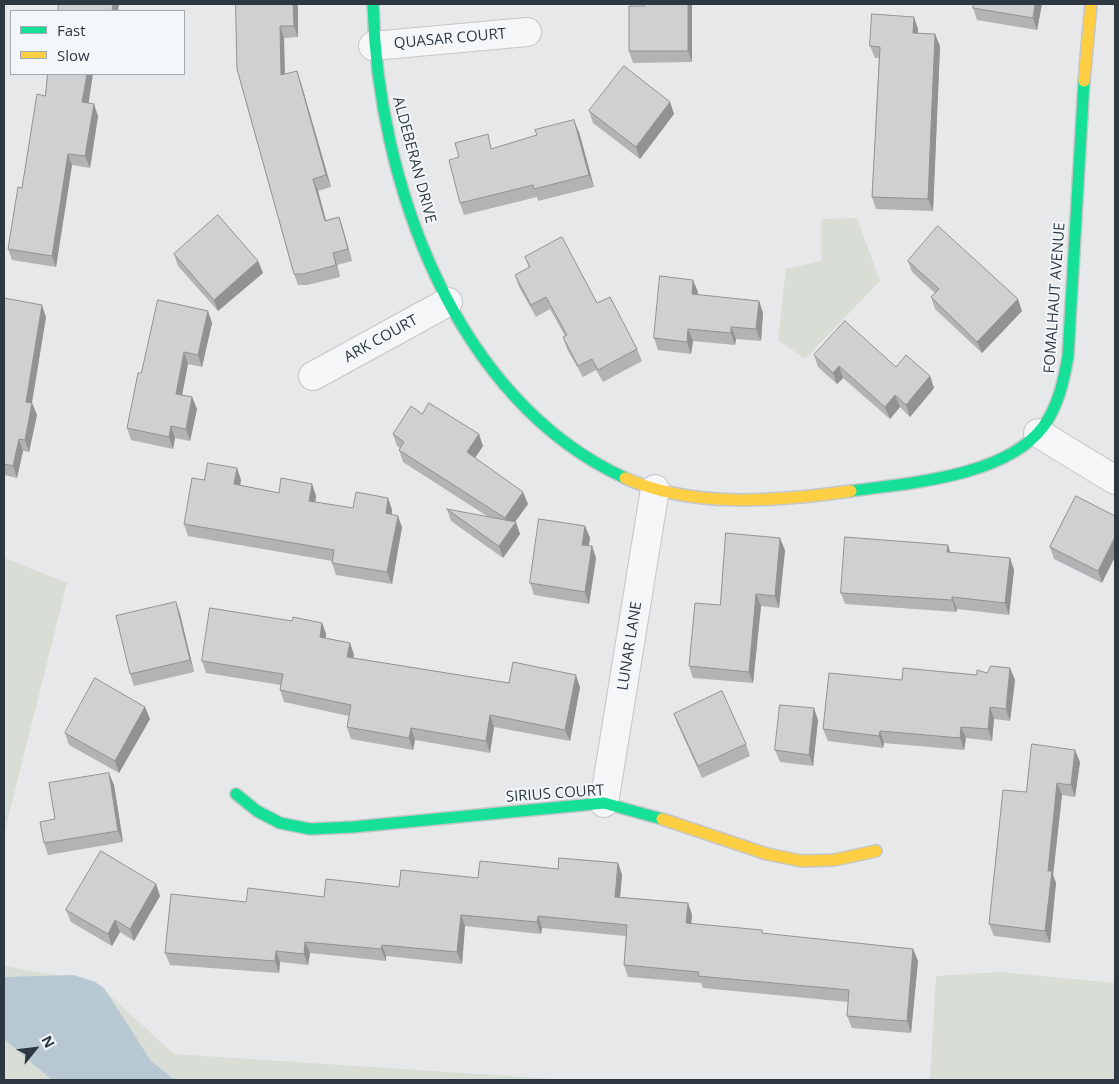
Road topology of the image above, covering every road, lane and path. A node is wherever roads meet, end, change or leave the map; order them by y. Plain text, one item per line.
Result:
1 (373, 4) edge
2 (1091, 4) edge
3 (527, 32) dead end
4 (373, 46) junction
5 (448, 302) junction
6 (313, 376) dead end
7 (1038, 433) junction
8 (1115, 480) edge
9 (655, 489) junction
10 (236, 794) dead end
11 (604, 803) junction
12 (876, 851) dead end

1 - 4 street, ALDEBERAN DRIVE
2 - 7 street, FOMALHAUT AVENUE
3 - 4 street, QUASAR COURT
4 - 5 street, ALDEBERAN DRIVE
5 - 6 street, ARK COURT
5 - 9 street, ALDEBERAN DRIVE
7 - 8 street
7 - 9 street, FOMALHAUT AVENUE
9 - 11 street, LUNAR LANE
10 - 11 street, SIRIUS COURT
11 - 12 street, SIRIUS COURT

